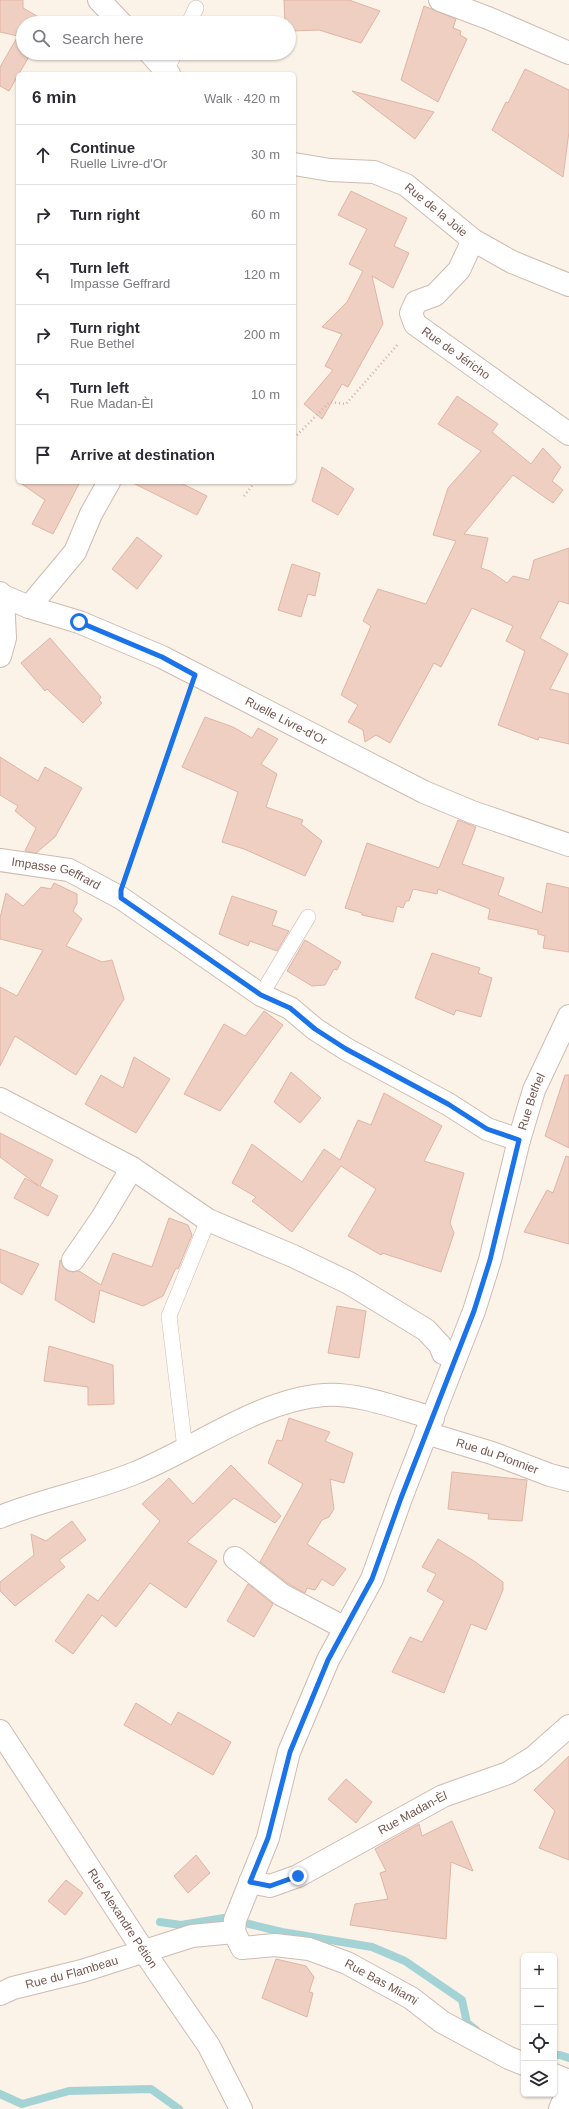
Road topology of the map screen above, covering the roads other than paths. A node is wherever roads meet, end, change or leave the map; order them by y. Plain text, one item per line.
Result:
1 (99, 0) edge
2 (440, 0) edge
3 (196, 8) dead end
4 (114, 16) edge
5 (192, 16) edge
6 (569, 53) edge
7 (159, 60) edge
8 (169, 68) edge
9 (296, 164) edge
10 (473, 240) junction
11 (569, 285) edge
12 (569, 434) edge
13 (108, 484) edge
14 (2, 595) edge
15 (29, 607) junction
16 (0, 656) edge
17 (569, 845) edge
18 (0, 860) edge
19 (308, 917) dead end
20 (261, 995) junction
21 (569, 1016) edge
22 (0, 1099) edge
23 (519, 1140) junction
24 (132, 1168) junction
25 (208, 1220) junction
26 (73, 1260) dead end
27 (455, 1358) junction
28 (429, 1425) junction
29 (185, 1449) junction
30 (569, 1480) edge
31 (0, 1517) edge
32 (235, 1558) dead end
33 (345, 1628) junction
34 (569, 1726) edge
35 (0, 1731) edge
36 (250, 1882) junction
37 (234, 1932) junction
38 (145, 1953) junction
39 (0, 1994) edge
40 (521, 2063) edge
41 (557, 2077) edge
42 (569, 2081) edge
43 (569, 2088) edge
44 (241, 2109) edge
45 (560, 2109) edge

1 - 4 street
2 - 6 street
3 - 5 lane
7 - 8 street
9 - 10 street, Rue de la Joie
10 - 11 street, Rue de la Joie
10 - 12 street, Rue de Jéricho
13 - 15 street
14 - 15 street, Ruelle Livre-d'Or
14 - 16 street
15 - 17 street, Ruelle Livre-d'Or
18 - 20 street, Impasse Geffrard
19 - 20 lane
20 - 23 street, Impasse Geffrard
21 - 23 street, Rue Bethel
22 - 24 street
23 - 27 street, Rue Bethel
24 - 25 street
24 - 26 street
25 - 27 street
25 - 29 lane
27 - 28 street, Rue Bethel
28 - 29 street, Rue du Pionnier
28 - 30 street, Rue du Pionnier
28 - 33 street, Rue Bethel
29 - 31 street, Rue du Pionnier
32 - 33 street
33 - 36 street, Rue Bethel
34 - 36 street, Rue Madan-Èl
35 - 38 street, Rue Alexandre Pétion
36 - 37 street, Rue Bethel
37 - 38 street, Rue du Flambeau
37 - 40 street, Rue Bas Miami
38 - 39 street, Rue du Flambeau
38 - 44 street, Rue Alexandre Pétion
41 - 42 street
43 - 45 street

